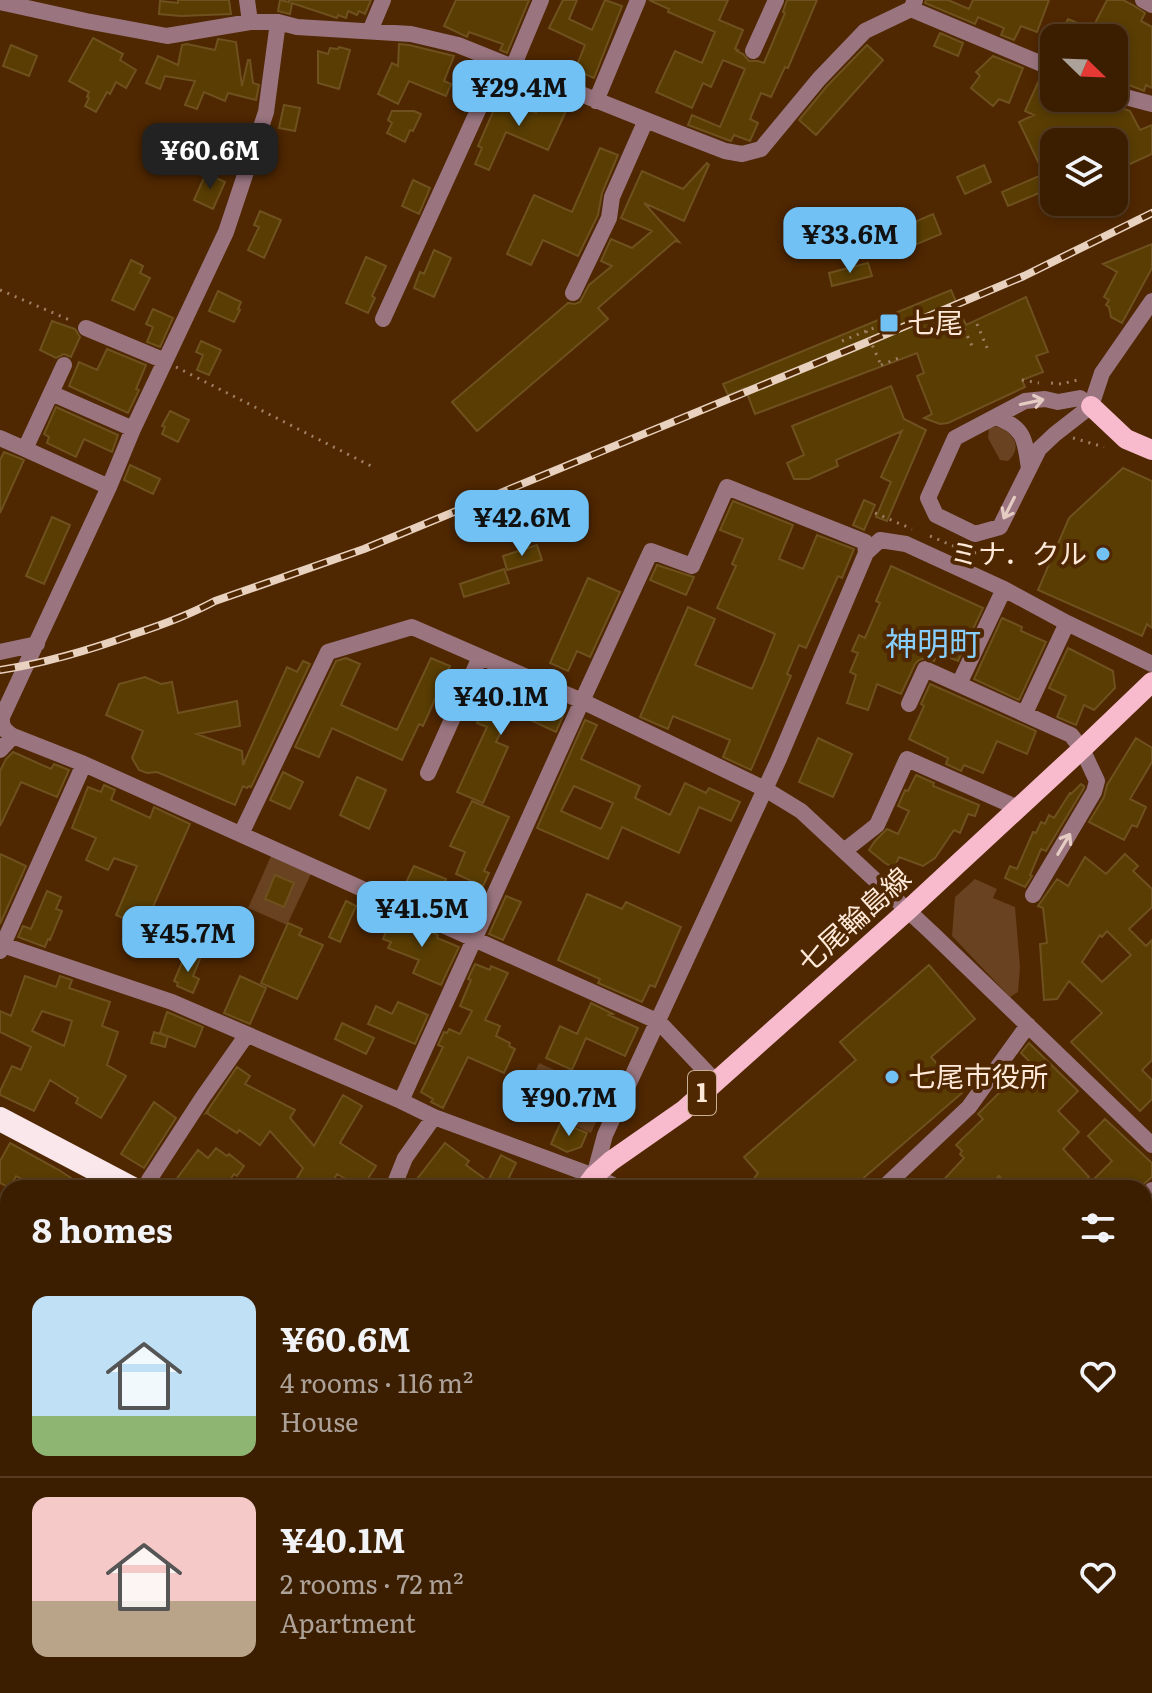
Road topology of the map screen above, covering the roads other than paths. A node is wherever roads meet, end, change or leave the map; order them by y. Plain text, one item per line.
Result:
1 (247, 0) edge
2 (383, 0) edge
3 (541, 0) edge
4 (638, 0) edge
5 (776, 0) edge
6 (1143, 0) edge
7 (0, 2) edge
8 (913, 4) edge
9 (1152, 5) edge
10 (250, 22) junction
11 (278, 22) junction
12 (370, 31) junction
13 (753, 51) dead end
14 (1040, 63) edge
15 (506, 65) junction
16 (1128, 98) edge
17 (596, 101) junction
18 (1152, 104) edge
19 (646, 120) junction
20 (573, 293) dead end
21 (1152, 301) edge
22 (383, 319) dead end
23 (86, 328) road end
24 (165, 361) junction
25 (64, 365) dead end
26 (51, 393) junction
27 (1091, 406) junction
28 (995, 417) junction
29 (133, 429) junction
30 (0, 438) edge
31 (25, 449) junction
32 (1152, 450) edge
33 (1029, 469) junction
34 (109, 487) junction
35 (866, 553) junction
36 (1004, 589) junction
37 (1067, 623) junction
38 (37, 644) junction
39 (0, 652) edge
40 (480, 657) junction
41 (1152, 664) edge
42 (1152, 682) edge
43 (959, 684) junction
44 (582, 701) junction
45 (909, 704) dead end
46 (1025, 713) junction
47 (13, 736) junction
48 (1082, 749) junction
49 (0, 750) edge
50 (84, 764) junction
51 (428, 773) dead end
52 (765, 789) junction
53 (1018, 808) junction
54 (241, 834) junction
55 (844, 851) junction
56 (1033, 895) dead end
57 (907, 911) junction
58 (475, 939) junction
59 (1, 947) edge
60 (659, 1022) junction
61 (1028, 1025) junction
62 (246, 1036) junction
63 (715, 1081) junction
64 (401, 1101) junction
65 (434, 1117) junction
66 (0, 1119) edge
67 (1152, 1145) edge
68 (116, 1180) edge
69 (149, 1180) edge
70 (396, 1180) edge
71 (585, 1180) edge
72 (591, 1180) edge
73 (592, 1180) edge
74 (891, 1180) edge

1 - 10 street
2 - 12 street
3 - 15 street
4 - 17 street
5 - 13 street
6 - 9 street
7 - 10 street
8 - 14 street
8 - 19 street
10 - 11 street
11 - 12 street
11 - 24 street
12 - 15 street
15 - 17 street
15 - 22 street
16 - 18 street
17 - 19 street
19 - 20 street
21 - 27 street
23 - 24 street
24 - 29 street
25 - 26 street
26 - 29 street
26 - 31 street
28 -> 27 street
27 - 32 main road
27 - 33 street
28 - 33 street
33 -> 28 street
29 - 34 street
30 - 31 street
31 - 34 street
34 - 38 street
35 - 36 street
35 - 44 street
35 - 52 street
36 - 37 street
36 - 43 street
37 - 41 street
37 - 46 street
38 - 39 street
38 - 47 street
40 - 44 street
40 - 51 street
40 - 54 street
42 - 48 main road, 七尾輪島線 / 1
43 - 45 street
43 - 46 street
44 - 52 street
44 - 58 street
46 - 48 street
47 - 49 street
47 - 50 street
48 - 53 main road, 七尾輪島線 / 1
56 -> 48 street
50 - 54 street
50 - 59 street
52 - 55 street
52 - 60 street
53 - 55 street
53 - 57 main road, 七尾輪島線 / 1
54 - 58 street
55 - 57 street
57 - 61 street
57 - 63 main road, 七尾輪島線 / 1
58 - 60 street
58 - 64 street
59 - 62 street
60 - 63 street
60 - 72 street
61 - 67 street
61 - 74 street
62 - 64 street
62 - 69 street
63 - 73 main road, 七尾輪島線 / 1
64 - 65 street
65 - 70 street
65 - 71 street
66 - 68 highway

